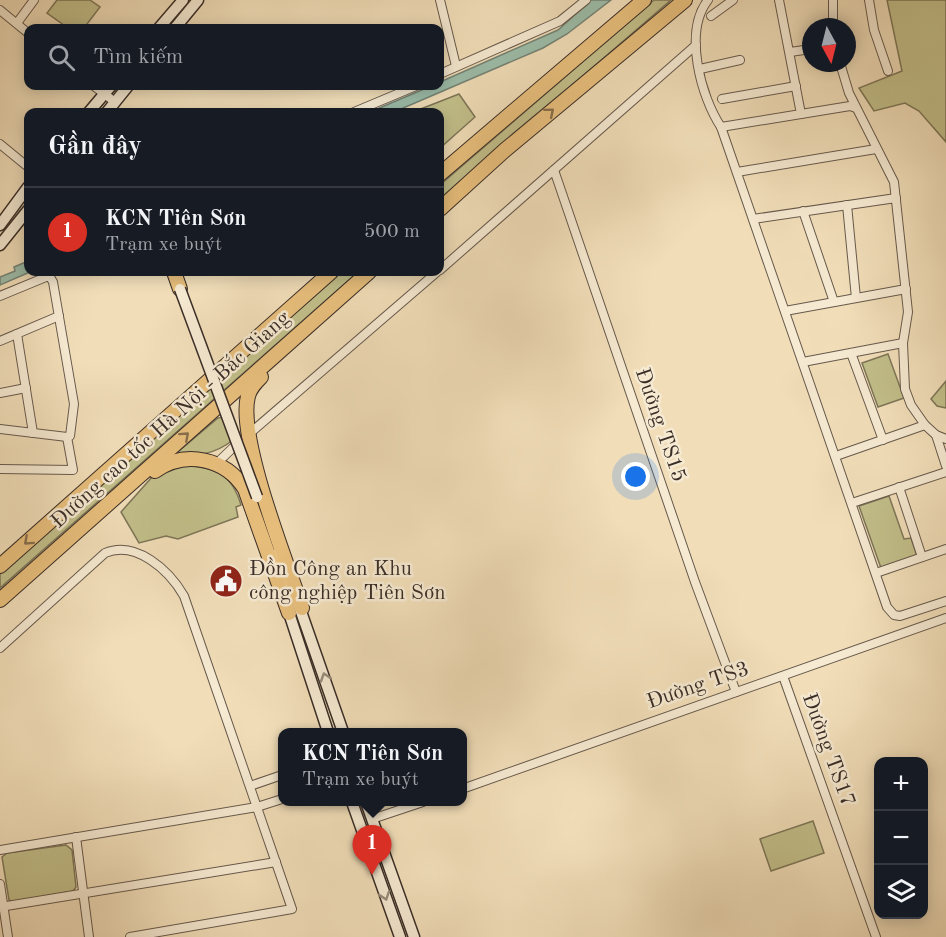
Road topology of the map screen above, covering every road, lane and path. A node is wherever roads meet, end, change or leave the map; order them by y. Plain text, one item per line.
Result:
1 (34, 0) edge
2 (183, 0) edge
3 (198, 0) edge
4 (440, 0) edge
5 (586, 0) edge
6 (644, 0) edge
7 (685, 0) edge
8 (708, 0) edge
9 (733, 0) edge
10 (779, 0) edge
11 (833, 0) edge
12 (869, 0) edge
13 (0, 10) edge
14 (711, 16) dead end
15 (834, 18) edge
16 (17, 23) junction
17 (162, 24) edge
18 (178, 24) edge
19 (24, 29) edge
20 (597, 39) junction
21 (696, 45) junction
22 (802, 50) edge
23 (790, 52) junction
24 (740, 60) dead end
25 (456, 66) junction
26 (700, 69) junction
27 (888, 71) dead end
28 (444, 72) edge
29 (843, 72) edge
30 (796, 86) junction
31 (108, 90) edge
32 (125, 90) edge
33 (406, 90) edge
34 (722, 99) dead end
35 (115, 102) junction
36 (92, 108) edge
37 (110, 108) edge
38 (364, 108) edge
39 (856, 108) junction
40 (801, 114) junction
41 (721, 127) junction
42 (0, 144) edge
43 (876, 149) junction
44 (505, 150) junction
45 (24, 163) edge
46 (444, 163) edge
47 (554, 170) junction
48 (444, 171) edge
49 (737, 172) junction
50 (24, 192) edge
51 (896, 198) junction
52 (444, 205) edge
53 (847, 205) junction
54 (803, 211) junction
55 (444, 212) edge
56 (24, 215) edge
57 (753, 219) junction
58 (0, 225) edge
59 (0, 245) edge
60 (444, 266) edge
61 (175, 276) edge
62 (318, 276) edge
63 (327, 276) edge
64 (365, 276) edge
65 (374, 276) edge
66 (432, 276) edge
67 (180, 289) joint
68 (906, 289) junction
69 (0, 296) edge
70 (856, 298) junction
71 (834, 302) junction
72 (785, 311) junction
73 (59, 316) junction
74 (17, 334) junction
75 (0, 341) edge
76 (903, 343) junction
77 (851, 353) junction
78 (803, 362) junction
79 (26, 388) junction
80 (198, 391) junction
81 (0, 393) edge
82 (925, 425) junction
83 (0, 429) edge
84 (33, 433) junction
85 (249, 435) junction
86 (936, 435) junction
87 (67, 437) junction
88 (946, 439) edge
89 (883, 440) junction
90 (836, 456) junction
91 (217, 463) junction
92 (946, 466) edge
93 (0, 469) edge
94 (946, 472) edge
95 (899, 487) junction
96 (852, 503) junction
97 (946, 549) edge
98 (922, 557) junction
99 (0, 566) edge
100 (876, 573) junction
101 (15, 587) junction
102 (0, 600) edge
103 (946, 601) edge
104 (295, 611) junction
105 (946, 618) edge
106 (0, 648) edge
107 (783, 676) junction
108 (736, 692) junction
109 (327, 728) edge
110 (341, 728) edge
111 (278, 776) edge
112 (250, 786) junction
113 (467, 787) edge
114 (278, 799) edge
115 (354, 806) edge
116 (368, 806) edge
117 (409, 806) edge
118 (257, 807) junction
119 (372, 819) junction
120 (360, 823) junction
121 (76, 837) junction
122 (0, 850) edge
123 (276, 862) junction
124 (0, 884) edge
125 (83, 894) junction
126 (2, 907) edge
127 (8, 937) edge
128 (89, 937) edge
129 (130, 937) edge
130 (400, 937) edge
131 (414, 937) edge
132 (876, 937) edge

1 - 16 street
2 - 17 main road
3 - 18 main road
4 - 25 street
5 - 25 street
6 - 20 highway
44 -> 7 highway
8 - 21 street
9 - 14 street
10 - 23 street
11 - 15 street
12 - 27 street
13 - 16 street
16 - 19 street
20 - 46 highway
20 - 48 highway
21 - 26 street
21 - 47 street
22 - 23 street
23 - 30 street
24 - 26 street
25 - 28 street
26 - 41 street
29 - 39 street
30 - 34 street
30 - 40 street
31 - 35 street
31 - 36 main road
32 - 35 main road
33 - 38 street
35 - 37 main road
39 - 40 street
39 - 43 street
40 - 41 street
41 - 49 street
42 - 45 street
43 - 49 street
43 - 51 street
44 - 52 highway
44 - 55 highway
47 - 60 street
47 - 108 street, Đường TS15
49 - 57 street
50 - 58 main road
51 - 53 street
51 - 68 street
53 - 54 street
53 - 70 street
54 - 57 street
54 - 71 street
56 - 59 main road
57 - 72 street
61 - 67 highway
62 - 80 highway
63 - 80 highway, Đường cao tốc Hà Nội - Bắc Giang
101 -> 64 highway, Đường cao tốc Hà Nội - Bắc Giang
65 - 85 highway
66 - 85 street
67 - 104 main road, bridge
68 - 70 street
68 - 76 street
69 - 73 street
70 - 71 street
71 - 72 street
72 - 78 street
73 - 74 street
73 - 87 street
74 - 75 street
74 - 79 street
76 - 77 street
76 - 82 street
77 - 78 street
77 - 89 street
78 - 90 street
79 - 81 street
79 - 84 street
80 -> 99 highway, Đường cao tốc Hà Nội - Bắc Giang
82 - 86 street
82 - 89 street
83 - 84 street
84 - 87 street
85 - 91 street
85 - 104 highway
86 - 88 street
86 - 92 street
87 - 93 street
89 - 90 street
90 - 96 street
91 - 101 highway
91 - 104 highway
94 - 95 street
95 - 96 street
95 - 98 street
96 - 100 street
97 - 98 street
98 - 100 street
100 - 103 street
101 - 102 highway, Đường cao tốc Hà Nội - Bắc Giang
104 - 109 main road
110 -> 104 main road
105 - 107 street, Đường TS3
106 - 112 street
107 - 108 street, Đường TS3
107 - 132 street, Đường TS17
108 - 113 street, Đường TS3
111 - 112 street
112 - 118 street
114 - 118 street
115 - 120 main road
116 - 119 main road
117 - 119 street
118 - 121 street
118 - 123 street
119 - 120 main road
119 - 131 main road
120 -> 130 main road
121 - 122 street
121 - 125 street
123 - 125 street
123 - 129 street
124 - 126 street
125 - 126 street
125 - 128 street
126 - 127 street

